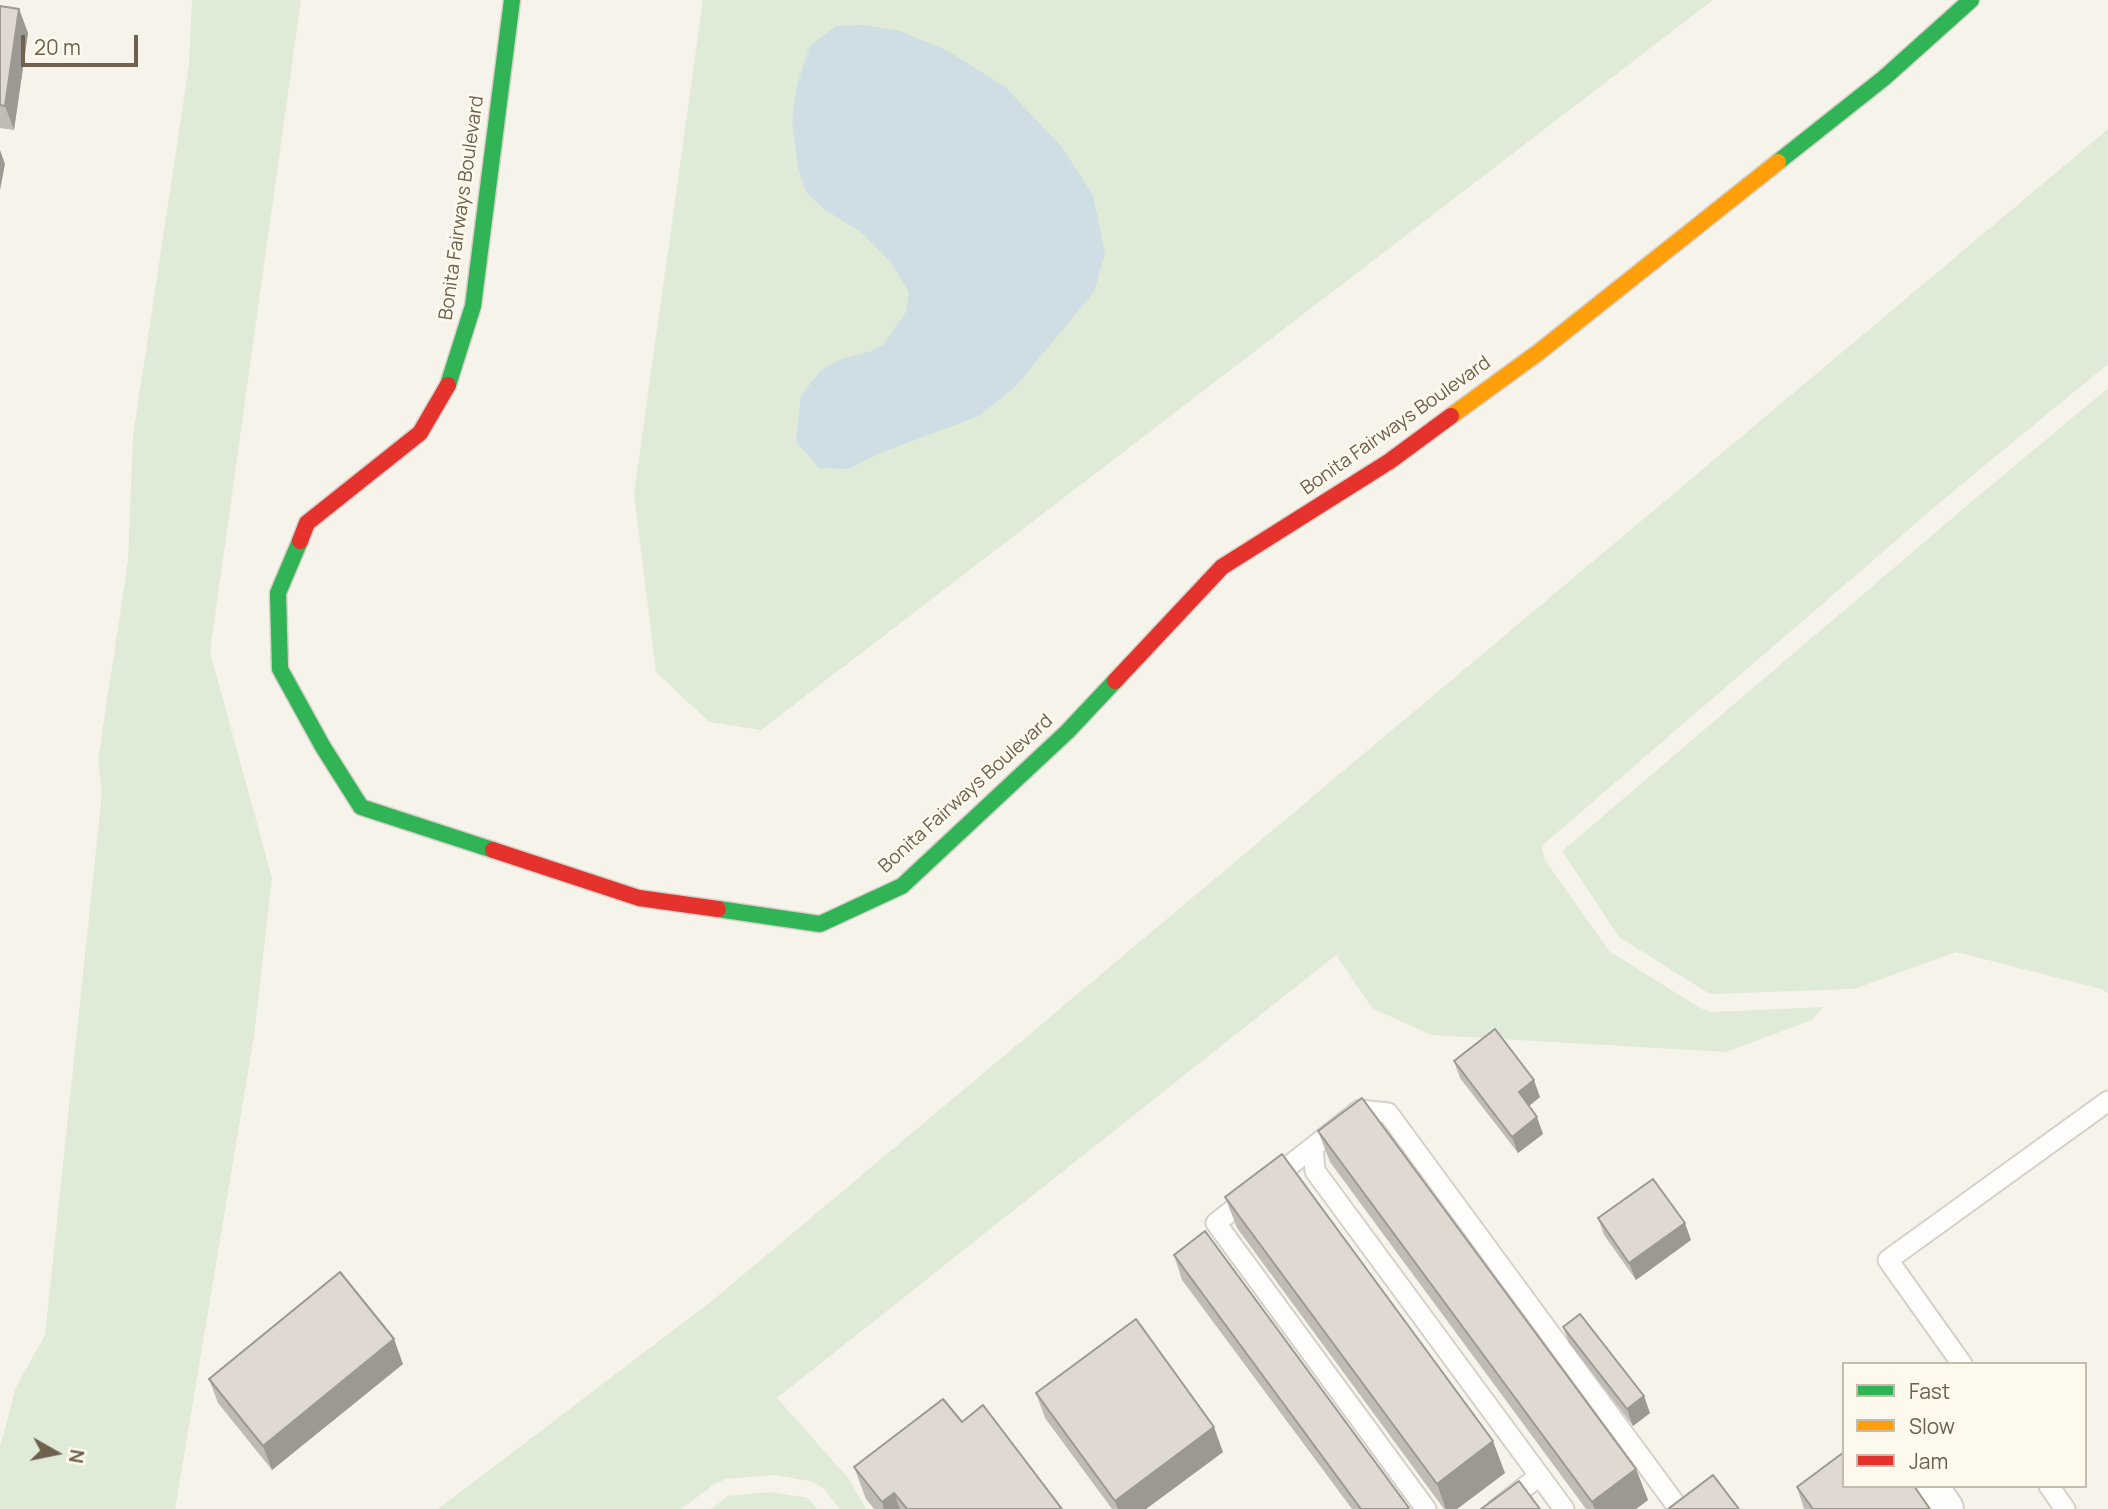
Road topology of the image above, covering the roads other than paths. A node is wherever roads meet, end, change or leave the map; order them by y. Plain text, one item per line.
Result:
1 (512, 0) edge
2 (1971, 0) edge
3 (2108, 1101) edge
4 (1313, 1147) junction
5 (1961, 1362) edge
6 (1539, 1476) junction
7 (1929, 1488) edge
8 (2050, 1488) edge
9 (1426, 1509) edge
10 (1497, 1509) edge
11 (1563, 1509) edge
12 (1679, 1509) edge
13 (1944, 1509) edge
14 (2065, 1509) edge

1 - 2 street, Bonita Fairways Boulevard
3 - 5 lane
4 - 6 lane
4 - 9 lane
4 - 12 lane
6 - 10 lane
6 - 11 lane
7 - 13 street
8 - 14 lane

